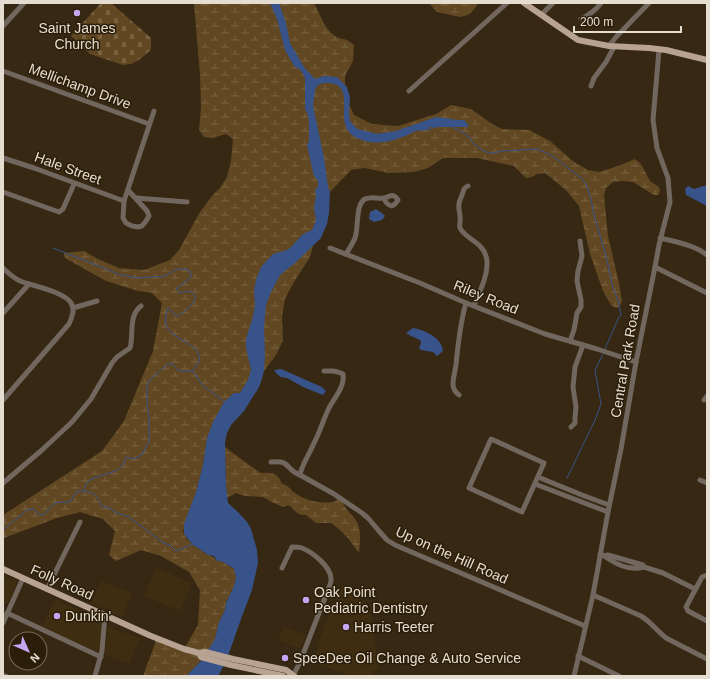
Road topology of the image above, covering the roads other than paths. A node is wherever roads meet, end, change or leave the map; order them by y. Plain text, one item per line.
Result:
1 (24, 3) edge
2 (507, 3) edge
3 (524, 3) edge
4 (553, 3) edge
5 (601, 3) edge
6 (649, 3) edge
7 (541, 15) junction
8 (581, 19) dead end
9 (3, 26) edge
10 (612, 47) junction
11 (659, 50) junction
12 (707, 60) edge
13 (3, 71) edge
14 (591, 86) dead end
15 (409, 91) dead end
16 (154, 111) dead end
17 (149, 124) junction
18 (3, 158) edge
19 (74, 184) junction
20 (468, 186) dead end
21 (128, 190) junction
22 (3, 192) edge
23 (136, 198) junction
24 (384, 198) dead end
25 (124, 201) junction
26 (186, 202) dead end
27 (660, 238) junction
28 (580, 241) dead end
29 (330, 248) dead end
30 (346, 254) junction
31 (707, 255) edge
32 (655, 267) junction
33 (3, 268) edge
34 (29, 284) junction
35 (707, 293) edge
36 (97, 301) dead end
37 (466, 303) junction
38 (474, 305) junction
39 (141, 306) dead end
40 (73, 308) junction
41 (3, 313) edge
42 (570, 341) junction
43 (583, 345) junction
44 (636, 362) junction
45 (324, 371) dead end
46 (459, 395) dead end
47 (3, 400) edge
48 (571, 427) dead end
49 (271, 462) dead end
50 (300, 475) junction
51 (538, 477) junction
52 (700, 480) dead end
53 (3, 483) edge
54 (535, 484) junction
55 (707, 484) edge
56 (609, 506) junction
57 (608, 512) junction
58 (80, 522) dead end
59 (602, 555) junction
60 (282, 568) dead end
61 (3, 569) edge
62 (707, 575) edge
63 (23, 578) junction
64 (47, 588) junction
65 (695, 589) junction
66 (593, 595) junction
67 (7, 613) junction
68 (105, 615) junction
69 (707, 621) edge
70 (3, 622) edge
71 (585, 626) junction
72 (578, 656) junction
73 (101, 657) junction
74 (707, 660) edge
75 (232, 662) junction
76 (3, 675) edge
77 (6, 676) edge
78 (95, 676) edge
79 (283, 676) edge
80 (288, 676) edge
81 (293, 676) edge
82 (574, 676) edge
83 (619, 676) edge

1 - 9 street
2 - 15 street
3 - 7 main road
4 - 7 street
5 - 8 street
6 - 10 street
7 - 10 main road
10 - 11 main road
10 - 14 street
11 - 12 main road
11 - 27 street, Central Park Road
13 - 17 street, Mellichamp Drive
16 - 17 street
17 - 21 street
18 - 19 street, Hale Street
19 - 22 street
19 - 25 street, Hale Street
20 - 38 street
21 - 23 street
21 - 25 street
23 - 25 street
23 - 26 street
24 - 30 street
27 - 31 street
27 - 32 street, Central Park Road
28 - 42 street
29 - 30 street, Riley Road
30 - 37 street, Riley Road
32 - 35 street
32 - 44 street, Central Park Road
33 - 34 street
34 - 40 street
34 - 41 street
36 - 40 street
37 - 38 street, Riley Road
37 - 46 street
38 - 42 street, Riley Road
39 - 53 street
40 - 47 street
42 - 43 street, Riley Road
43 - 44 street, Riley Road
43 - 48 street
44 - 56 street, Central Park Road
45 - 50 street
49 - 50 street, Up on the Hill Road
50 - 71 street, Up on the Hill Road
51 - 54 street
51 - 54 street
51 - 56 street
52 - 55 street
54 - 57 street
56 - 57 street, Central Park Road
57 - 59 street, Central Park Road
58 - 64 street
59 - 65 street
59 - 66 street, Central Park Road
60 - 81 street
61 - 63 main road, Folly Road
62 - 65 street
63 - 64 main road, Folly Road
63 - 67 street
64 - 68 main road, Folly Road
65 - 69 street
66 - 71 street, Central Park Road
66 - 74 street
67 - 70 street
67 - 73 street
68 - 73 street
68 - 75 main road, Folly Road
71 - 72 street, Central Park Road
72 - 82 street, Central Park Road
72 - 83 street
73 - 78 street
75 - 79 main road, Folly Road
75 - 81 main road, Folly Road
76 - 77 street
80 - 81 main road

